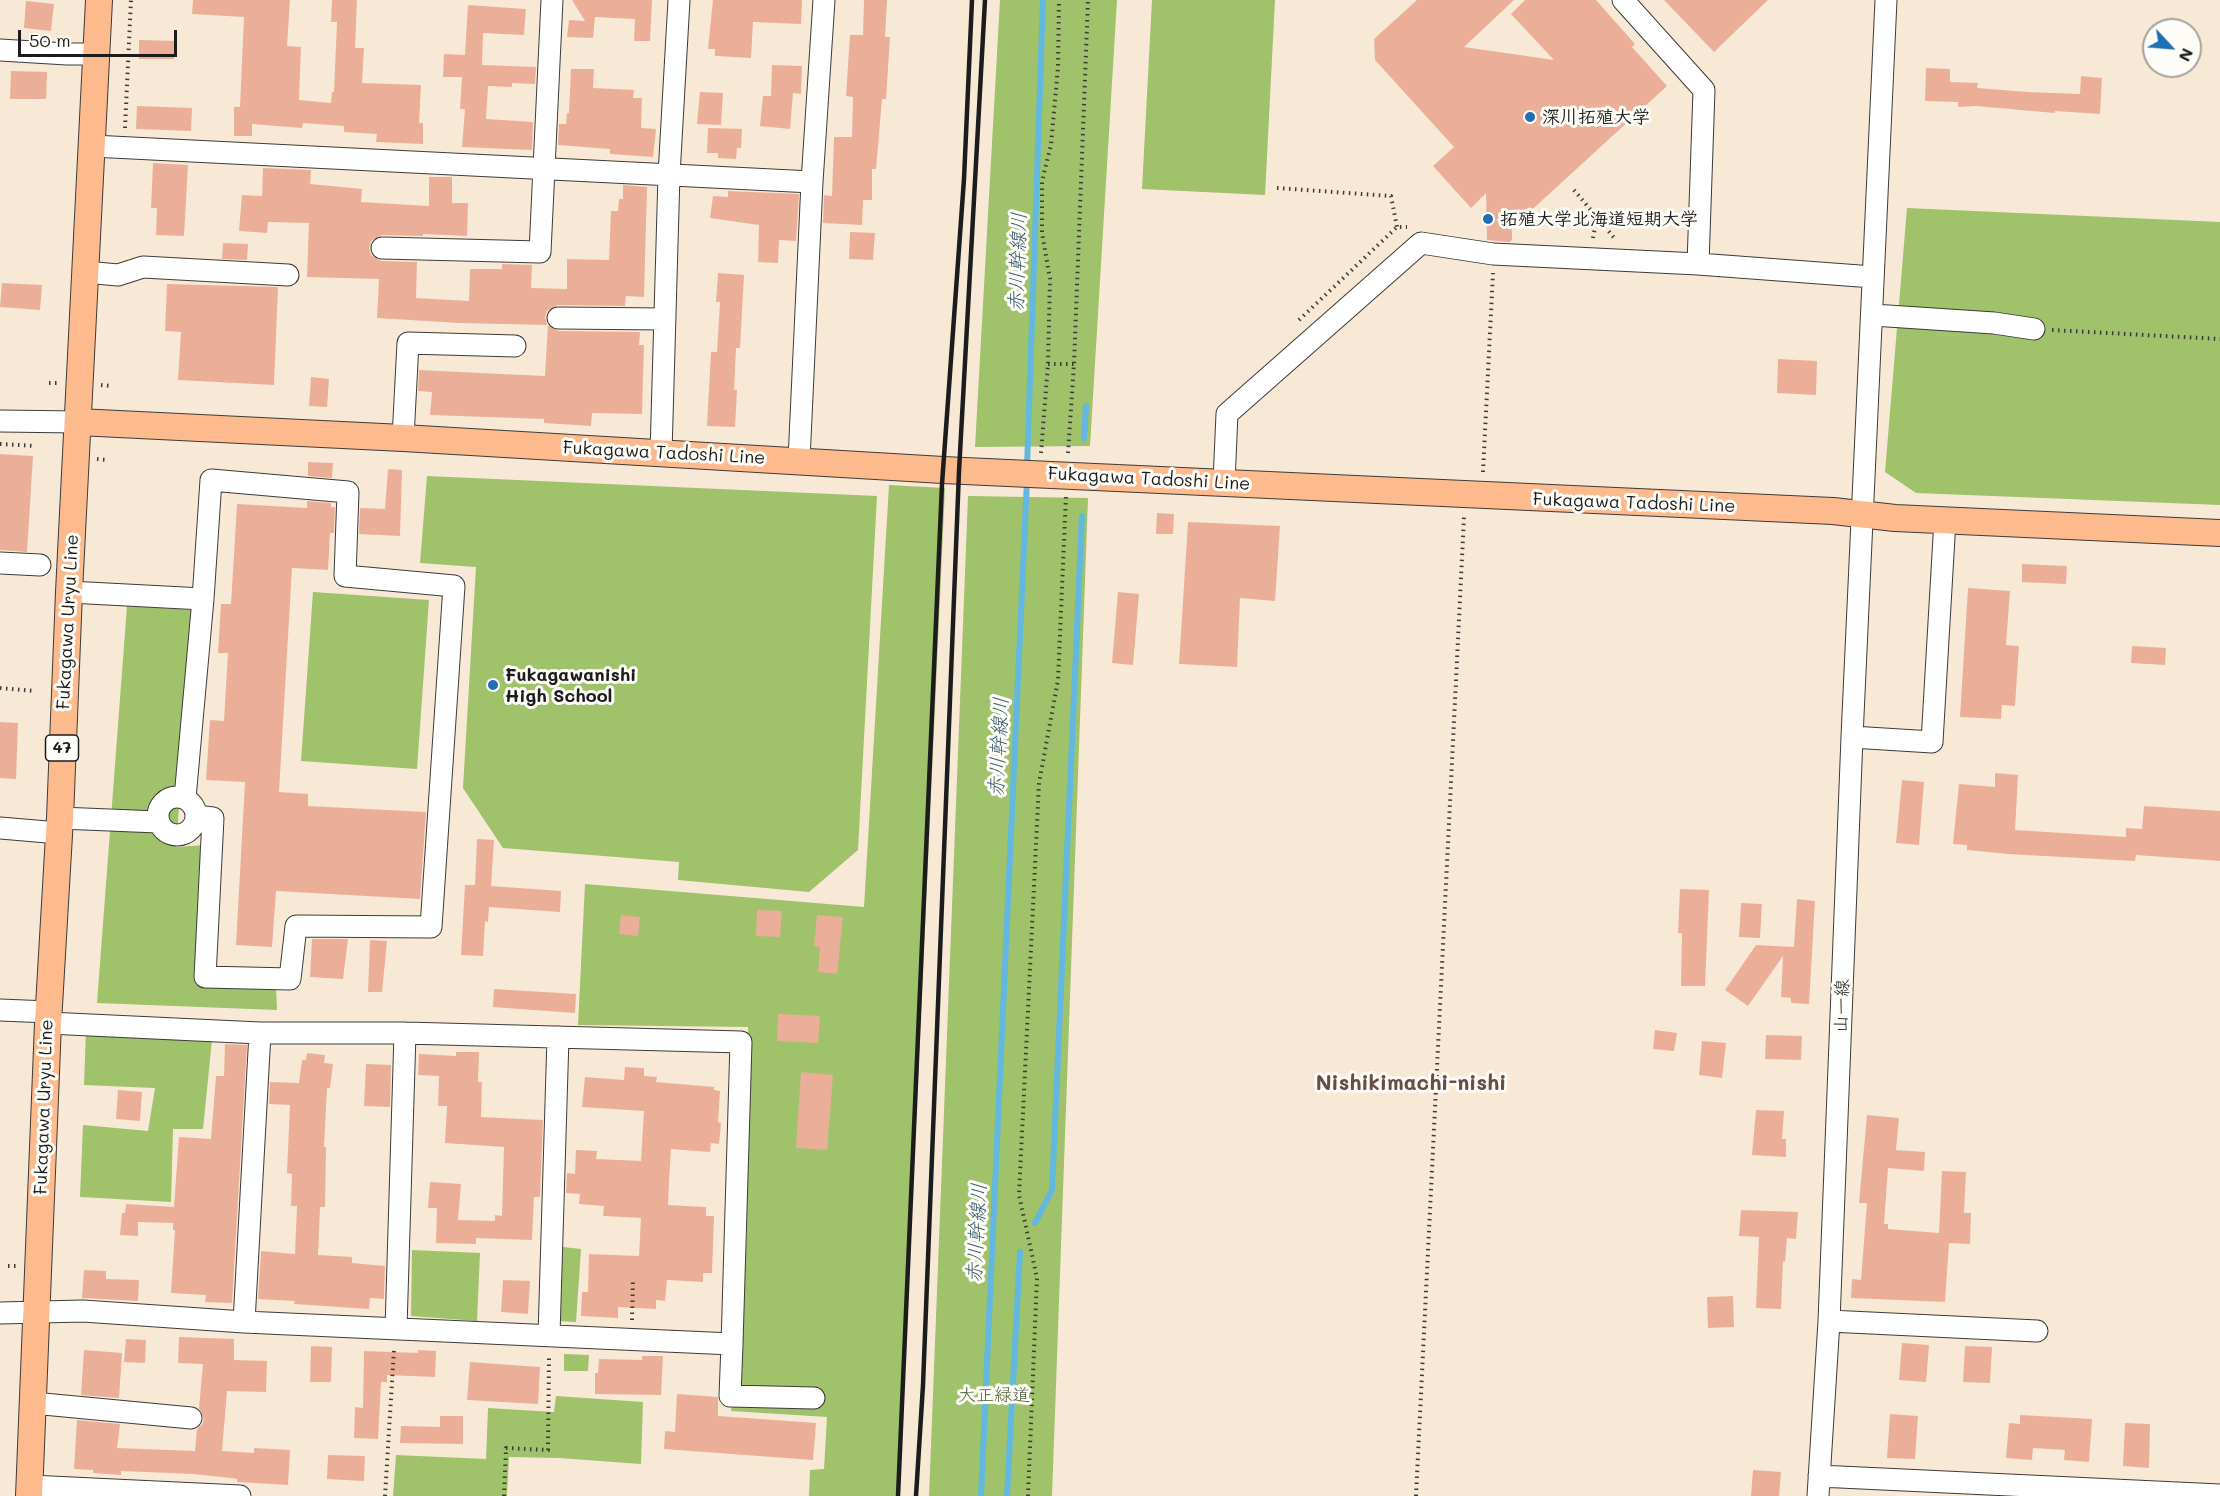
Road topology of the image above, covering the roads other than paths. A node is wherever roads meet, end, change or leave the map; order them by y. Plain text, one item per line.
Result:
1 (99, 0) edge
2 (552, 0) edge
3 (679, 0) edge
4 (824, 0) edge
5 (1623, 0) edge
6 (1886, 0) edge
7 (0, 50) edge
8 (96, 54) junction
9 (92, 146) junction
10 (544, 168) junction
11 (669, 176) junction
12 (812, 182) junction
13 (382, 248) dead end
14 (1698, 264) junction
15 (85, 272) junction
16 (288, 275) dead end
17 (1873, 277) junction
18 (1873, 315) junction
19 (558, 318) dead end
20 (665, 319) junction
21 (2034, 329) road end
22 (515, 346) dead end
23 (0, 421) edge
24 (78, 422) junction
25 (403, 438) junction
26 (661, 453) junction
27 (799, 460) junction
28 (1224, 483) junction
29 (1864, 515) junction
30 (1946, 520) junction
31 (2220, 533) edge
32 (0, 563) edge
33 (40, 565) dead end
34 (69, 592) junction
35 (203, 599) junction
36 (1852, 737) junction
37 (185, 798) junction
38 (196, 816) junction
39 (158, 822) junction
40 (59, 826) junction
41 (0, 828) edge
42 (0, 1010) edge
43 (48, 1018) junction
44 (260, 1033) junction
45 (405, 1033) junction
46 (558, 1037) junction
47 (0, 1313) edge
48 (36, 1314) junction
49 (244, 1322) junction
50 (1829, 1322) junction
51 (396, 1328) junction
52 (2037, 1331) dead end
53 (549, 1335) junction
54 (732, 1344) junction
55 (814, 1398) dead end
56 (33, 1403) junction
57 (191, 1418) dead end
58 (1819, 1486) edge
59 (1976, 1490) edge
60 (29, 1491) edge
61 (2220, 1495) edge
62 (240, 1496) edge

1 - 8 main road, Fukagawa Uryu Line / 47
2 - 10 street
3 - 11 street
4 - 12 street
5 - 14 street
6 - 17 street, 山一線
7 - 8 street
8 - 9 main road, Fukagawa Uryu Line / 47
9 - 10 street
9 - 15 main road, Fukagawa Uryu Line / 47
10 - 11 street
10 - 13 street
11 - 12 street
11 - 20 street
12 - 27 street
14 - 17 street
14 - 28 street
15 - 16 street
15 - 24 main road, Fukagawa Uryu Line / 47
17 - 18 street, 山一線
18 - 21 street
18 - 29 street, 山一線
19 - 20 street
20 - 26 street
22 - 25 street
23 - 24 street
24 - 25 main road, Fukagawa Tadoshi Line
24 - 34 main road, Fukagawa Uryu Line / 47
25 - 26 main road, Fukagawa Tadoshi Line
26 - 27 main road, Fukagawa Tadoshi Line
27 - 28 main road, Fukagawa Tadoshi Line
28 - 29 main road, Fukagawa Tadoshi Line
29 - 30 main road, Fukagawa Tadoshi Line
29 - 36 street, 山一線
30 - 31 main road, Fukagawa Tadoshi Line
30 - 36 street
32 - 33 street
34 - 35 street
34 - 40 main road, Fukagawa Uryu Line / 47
35 - 37 street
35 - 38 street
36 - 50 street, 山一線
37 - 38 street
37 - 39 street
38 - 39 street
39 - 40 street
40 - 41 street
40 - 43 main road, Fukagawa Uryu Line / 47
42 - 43 street
43 - 44 street
43 - 48 main road, Fukagawa Uryu Line / 47
44 - 45 street
44 - 49 street
45 - 46 street
45 - 51 street
46 - 53 street
46 - 54 street
47 - 48 street
48 - 49 street
48 - 56 main road, Fukagawa Uryu Line / 47
49 - 51 street
50 - 52 street
50 - 58 street, 山一線
51 - 53 street
53 - 54 street
54 - 55 street
56 - 57 street
56 - 60 main road, Fukagawa Uryu Line / 47
58 - 59 street
59 - 61 street
60 - 62 street

